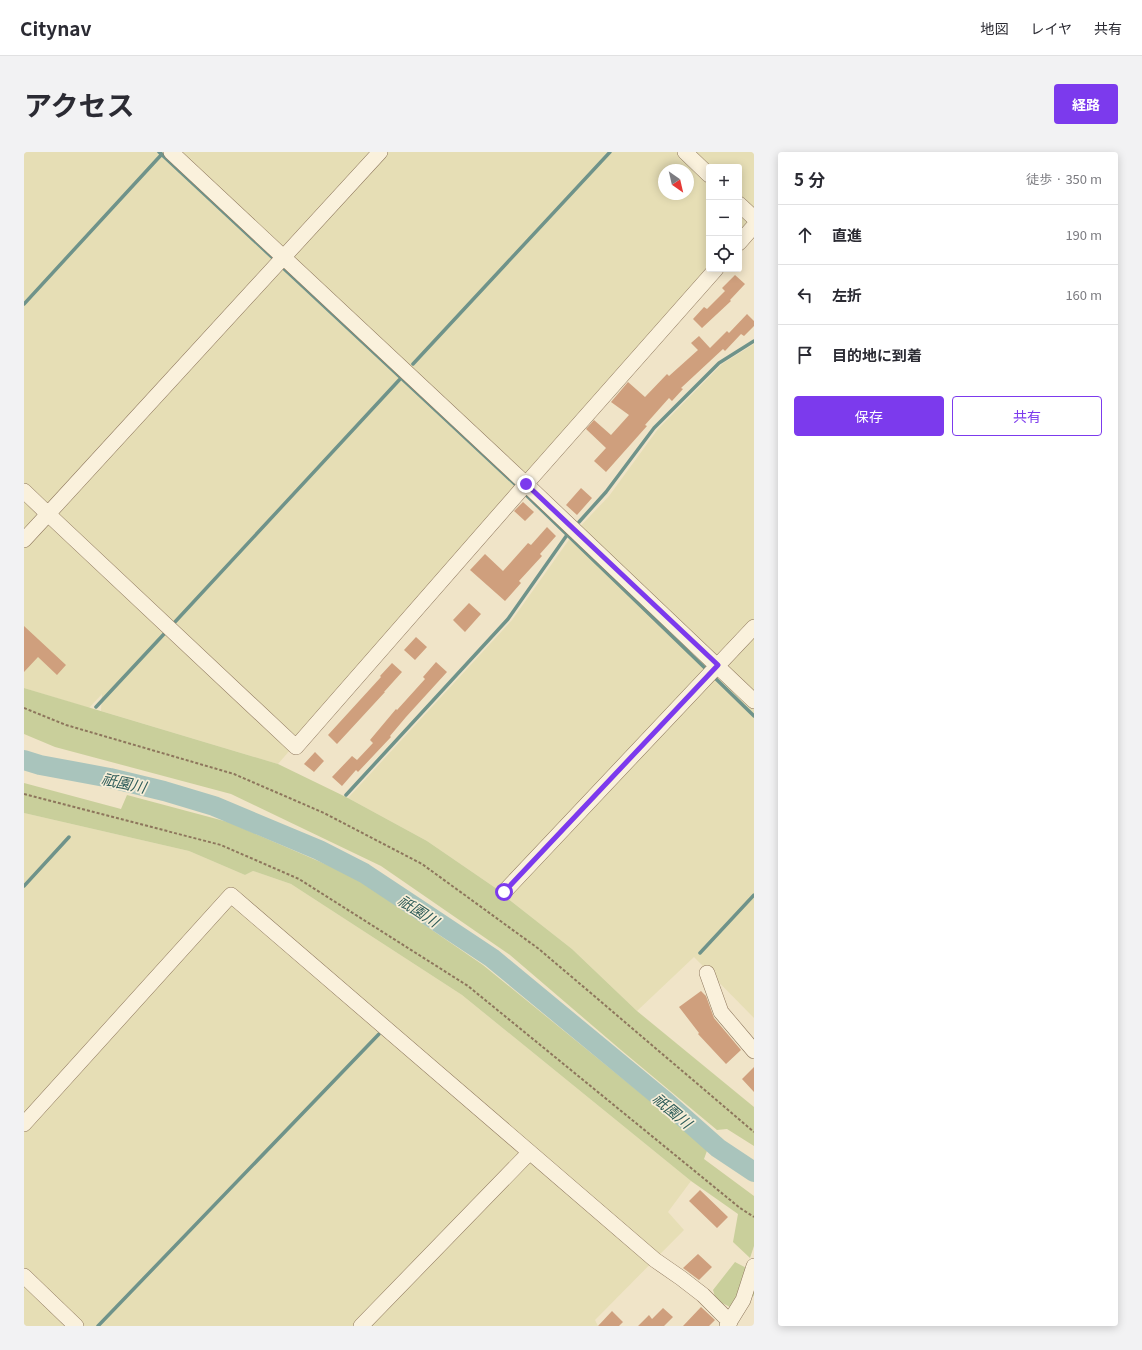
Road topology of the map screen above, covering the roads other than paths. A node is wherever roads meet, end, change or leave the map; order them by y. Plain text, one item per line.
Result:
1 (171, 152) edge
2 (380, 152) edge
3 (685, 152) edge
4 (706, 172) edge
5 (742, 207) edge
6 (754, 218) edge
7 (754, 226) edge
8 (742, 240) edge
9 (279, 262) junction
10 (713, 272) edge
11 (522, 488) junction
12 (24, 491) edge
13 (48, 514) junction
14 (24, 540) edge
15 (754, 627) edge
16 (718, 665) junction
17 (754, 701) edge
18 (504, 892) dead end
19 (707, 973) dead end
20 (754, 1051) edge
21 (24, 1124) edge
22 (529, 1153) junction
23 (754, 1266) edge
24 (24, 1276) edge
25 (728, 1324) edge
26 (76, 1326) edge
27 (361, 1326) edge

1 - 9 street
2 - 9 street
3 - 4 street
5 - 6 street
7 - 8 street
9 - 11 street
9 - 13 street
10 - 11 street
11 - 13 street
11 - 16 street
12 - 13 street
13 - 14 street
15 - 16 street
16 - 17 street
16 - 18 street
19 - 20 street
21 - 22 street
22 - 25 street
22 - 27 street
23 - 25 street
24 - 26 street

